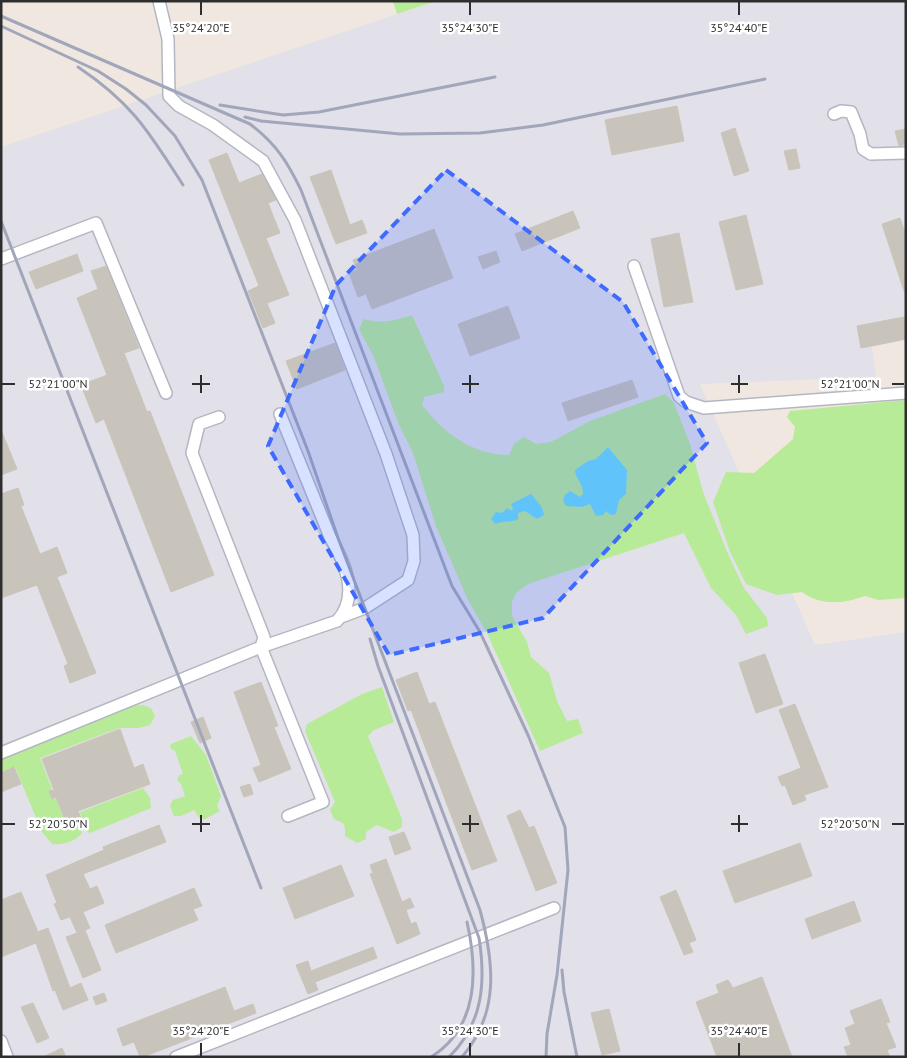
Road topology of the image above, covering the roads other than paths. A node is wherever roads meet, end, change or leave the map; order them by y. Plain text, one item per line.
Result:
1 (159, 1) edge
2 (834, 114) dead end
3 (906, 152) edge
4 (1, 259) edge
5 (634, 266) dead end
6 (166, 393) dead end
7 (906, 393) edge
8 (280, 414) dead end
9 (219, 417) dead end
10 (341, 617) junction
11 (261, 647) junction
12 (1, 753) edge
13 (288, 816) dead end
14 (554, 908) dead end
15 (1, 1041) edge
16 (7, 1057) edge
17 (176, 1057) edge

1 - 10 street
2 - 3 street
4 - 6 street
5 - 7 street
8 - 10 street
9 - 11 street
10 - 11 street
11 - 12 street
11 - 13 street
14 - 17 street
15 - 16 street

